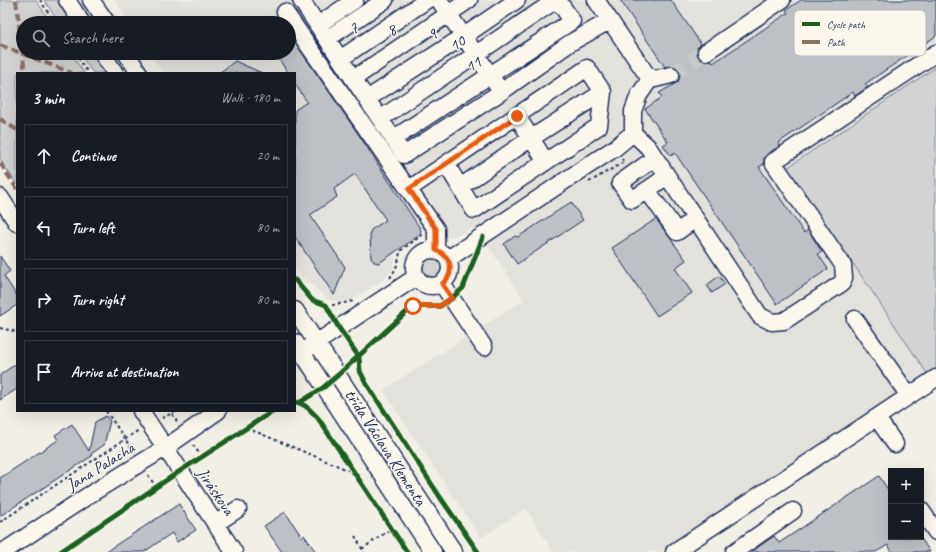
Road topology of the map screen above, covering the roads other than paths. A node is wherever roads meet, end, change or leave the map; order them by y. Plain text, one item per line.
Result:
1 (67, 0) edge
2 (91, 0) edge
3 (355, 0) edge
4 (385, 0) edge
5 (427, 0) edge
6 (439, 0) edge
7 (469, 0) edge
8 (517, 0) edge
9 (557, 0) edge
10 (596, 0) edge
11 (782, 0) edge
12 (306, 2) edge
13 (285, 12) dead end
14 (449, 14) junction
15 (77, 16) edge
16 (102, 16) edge
17 (288, 16) edge
18 (609, 21) junction
19 (318, 25) junction
20 (296, 28) edge
21 (464, 36) junction
22 (327, 39) junction
23 (706, 52) tunnel mouth
24 (936, 53) edge
25 (476, 54) junction
26 (107, 60) edge
27 (131, 60) edge
28 (340, 60) junction
29 (114, 72) edge
30 (138, 72) edge
31 (671, 75) tunnel mouth
32 (490, 76) junction
33 (651, 78) junction
34 (353, 79) junction
35 (501, 92) junction
36 (603, 92) junction
37 (367, 99) junction
38 (517, 116) junction
39 (380, 119) junction
40 (633, 132) junction
41 (393, 139) junction
42 (530, 139) junction
43 (655, 158) junction
44 (546, 162) junction
45 (446, 164) junction
46 (667, 176) junction
47 (460, 187) junction
48 (409, 189) junction
49 (647, 190) junction
50 (0, 197) edge
51 (695, 219) junction
52 (16, 221) edge
53 (440, 249) junction
54 (416, 277) junction
55 (442, 284) junction
56 (296, 312) edge
57 (855, 319) dead end
58 (317, 343) junction
59 (484, 347) dead end
60 (297, 351) edge
61 (936, 378) edge
62 (909, 396) junction
63 (217, 412) edge
64 (145, 417) edge
65 (877, 418) junction
66 (895, 444) dead end
67 (165, 448) junction
68 (238, 509) dead end
69 (793, 511) dead end
70 (924, 514) edge
71 (215, 524) junction
72 (936, 532) edge
73 (3, 552) edge
74 (234, 552) edge
75 (433, 552) edge
76 (454, 552) edge
77 (674, 552) edge
78 (734, 552) edge

1 - 15 street
2 - 16 street
3 - 19 street
4 - 22 street
5 - 28 street, 7
6 - 14 street
7 - 14 street, 8
8 - 21 street, 9
9 - 25 street, 10
9 - 32 street, 11
10 - 18 street
11 - 23 street
12 - 19 street
13 - 17 street
14 - 21 street
14 - 34 street, 8
18 - 33 street
18 - 35 street
19 - 22 street
20 - 48 street
21 - 25 street
21 - 37 street, 9
22 - 28 street
24 - 51 street
25 - 32 street
25 - 39 street, 10
26 - 29 street
27 - 30 street
28 - 34 street
31 - 33 street
32 - 35 street
32 - 41 street, 11
33 - 40 street
34 - 37 street
35 - 41 street
36 - 38 street
36 - 42 street
36 - 44 street
37 - 39 street
38 - 42 street
38 - 45 street
39 - 41 street
40 - 43 street
40 - 53 street
42 - 44 street
42 - 47 street
43 - 46 street
43 - 49 street
44 - 47 street
45 - 47 street
45 - 48 street
46 - 49 street
46 - 51 street
48 - 53 street
49 - 51 street
50 - 52 street
53 - 54 street
53 - 55 street
54 - 55 street
54 - 58 street
55 - 59 street
56 - 58 street, třída Václava Klementa
57 - 62 street
58 - 60 street
58 - 76 street, třída Václava Klementa
60 - 75 street, třída Václava Klementa
61 - 62 street
62 - 65 street
63 - 67 street, Jana Palacha
64 - 67 street, Jiráskova
65 - 66 street
65 - 77 street
67 - 71 street, Jiráskova
67 - 73 street, Jana Palacha
68 - 71 street
69 - 78 street
70 - 72 street
71 - 74 street, Jiráskova

